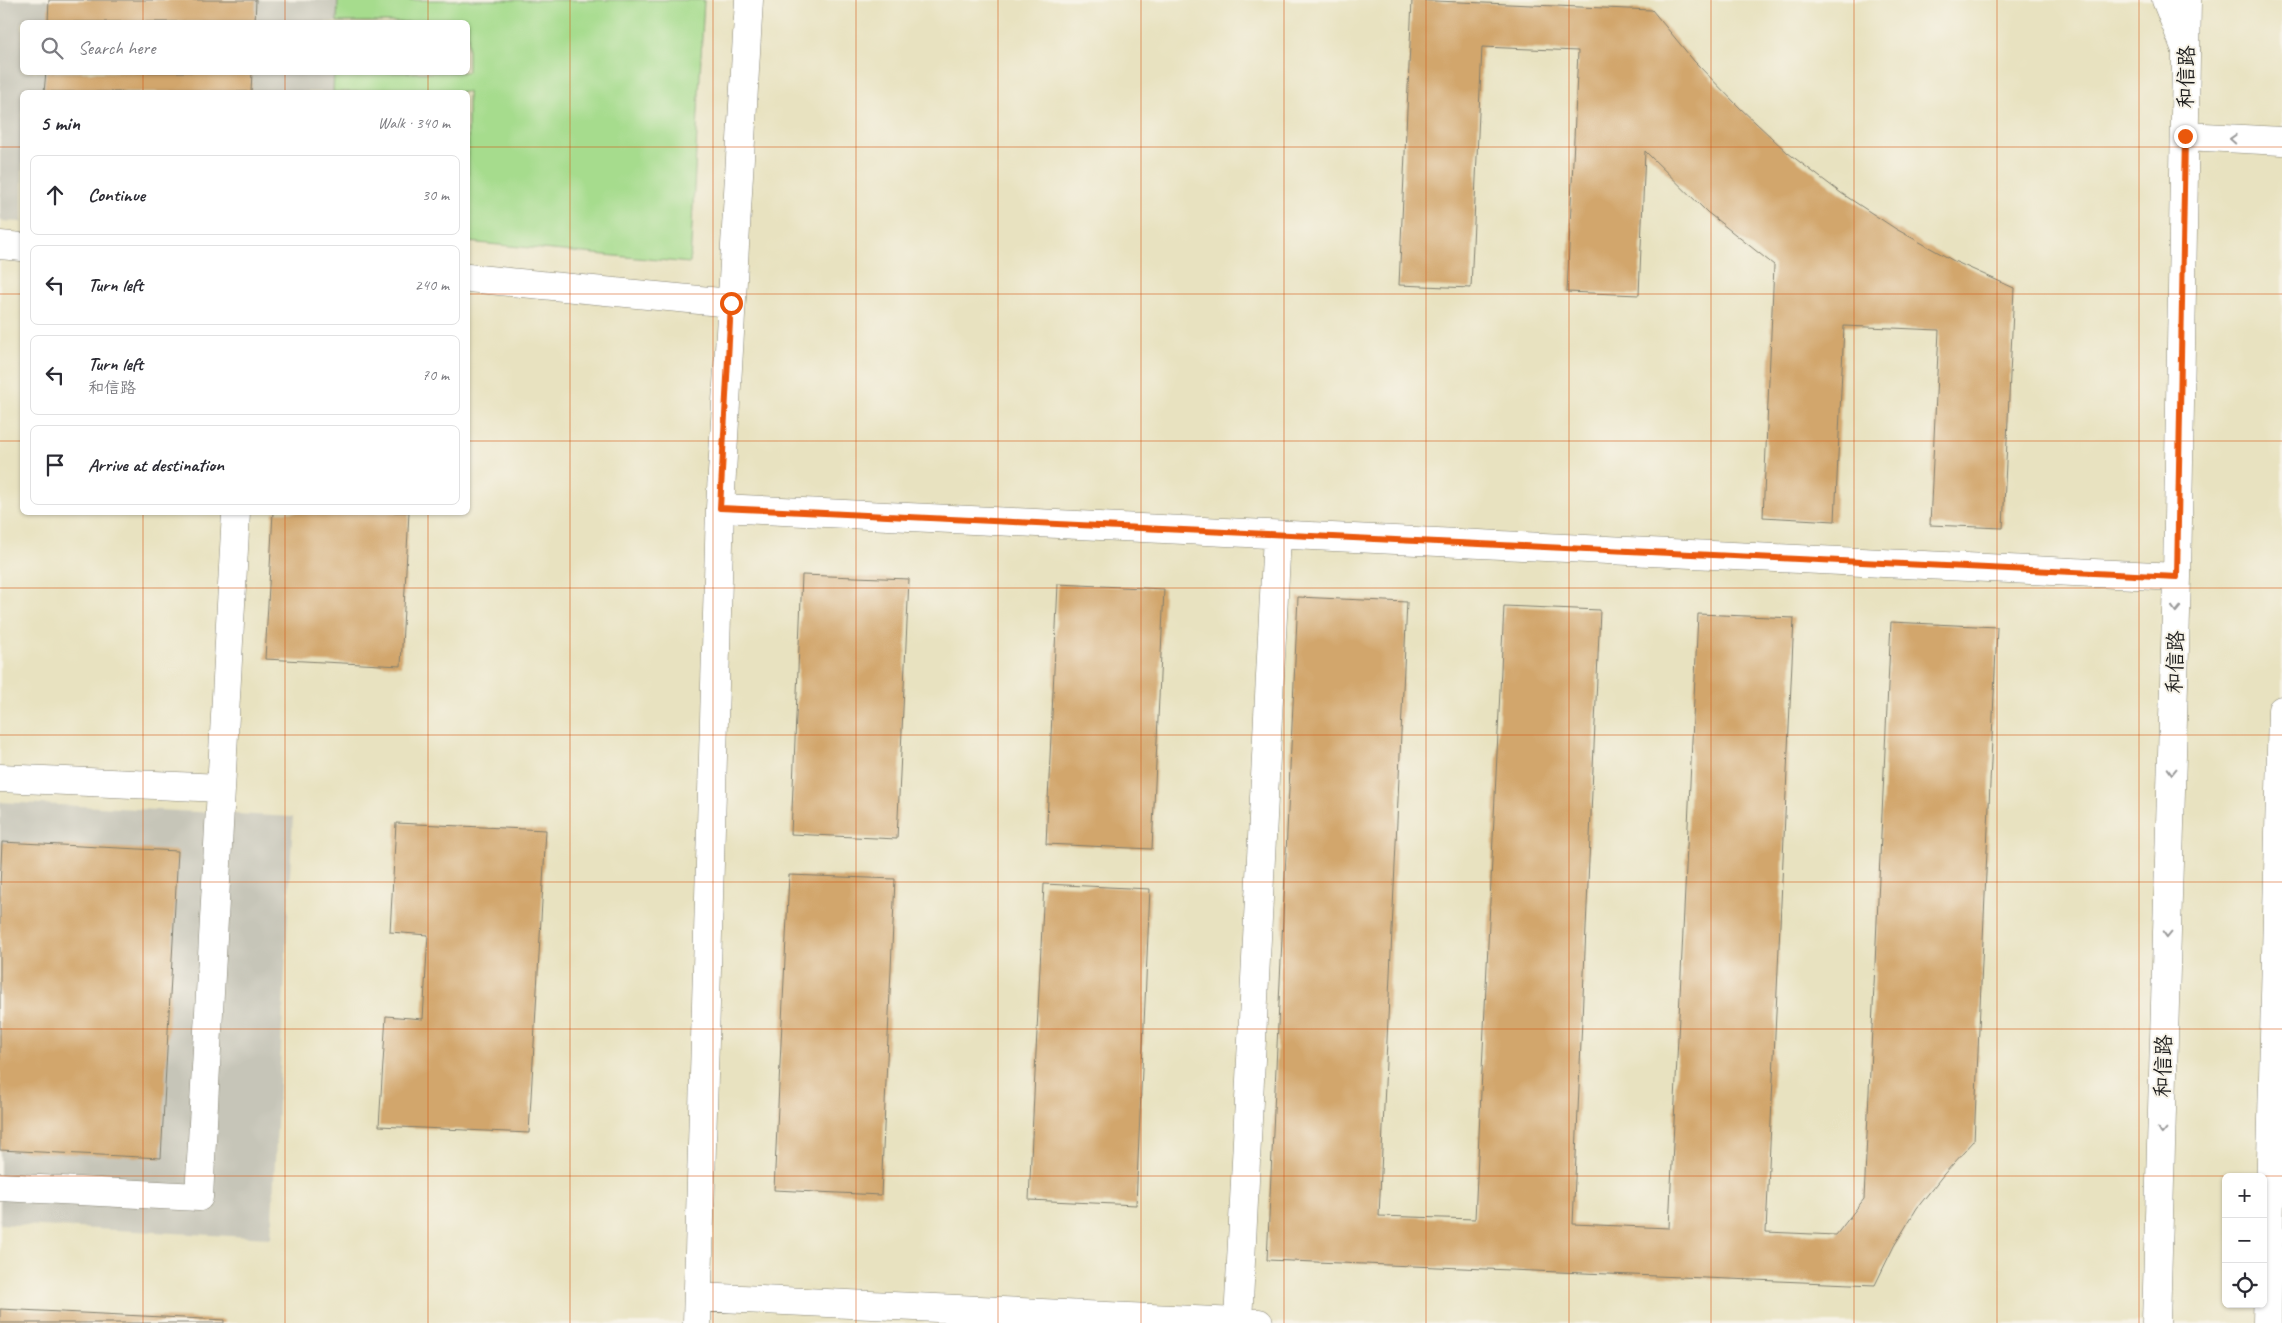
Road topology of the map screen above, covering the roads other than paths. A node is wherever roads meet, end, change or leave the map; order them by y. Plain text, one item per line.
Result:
1 (749, 0) edge
2 (2166, 0) edge
3 (2187, 0) edge
4 (2186, 50) junction
5 (2185, 136) junction
6 (2282, 141) edge
7 (0, 246) edge
8 (20, 247) edge
9 (470, 278) edge
10 (731, 303) junction
11 (720, 508) junction
12 (236, 515) edge
13 (1278, 535) junction
14 (2177, 577) junction
15 (2282, 710) edge
16 (0, 778) edge
17 (221, 788) junction
18 (0, 1187) edge
19 (697, 1310) edge
20 (1248, 1322) edge
21 (2156, 1323) edge
22 (2267, 1323) edge

1 - 10 street
2 - 4 street
3 - 4 street, 和信路
4 - 5 street, 和信路
6 -> 5 street
5 - 14 street, 和信路
7 - 8 street
9 - 10 street
10 - 11 street
11 - 13 street
11 - 19 street
12 - 17 street
13 - 14 street
13 - 20 street
14 -> 21 street, 和信路
15 - 22 street
16 - 17 street
17 - 18 street
19 - 20 street

